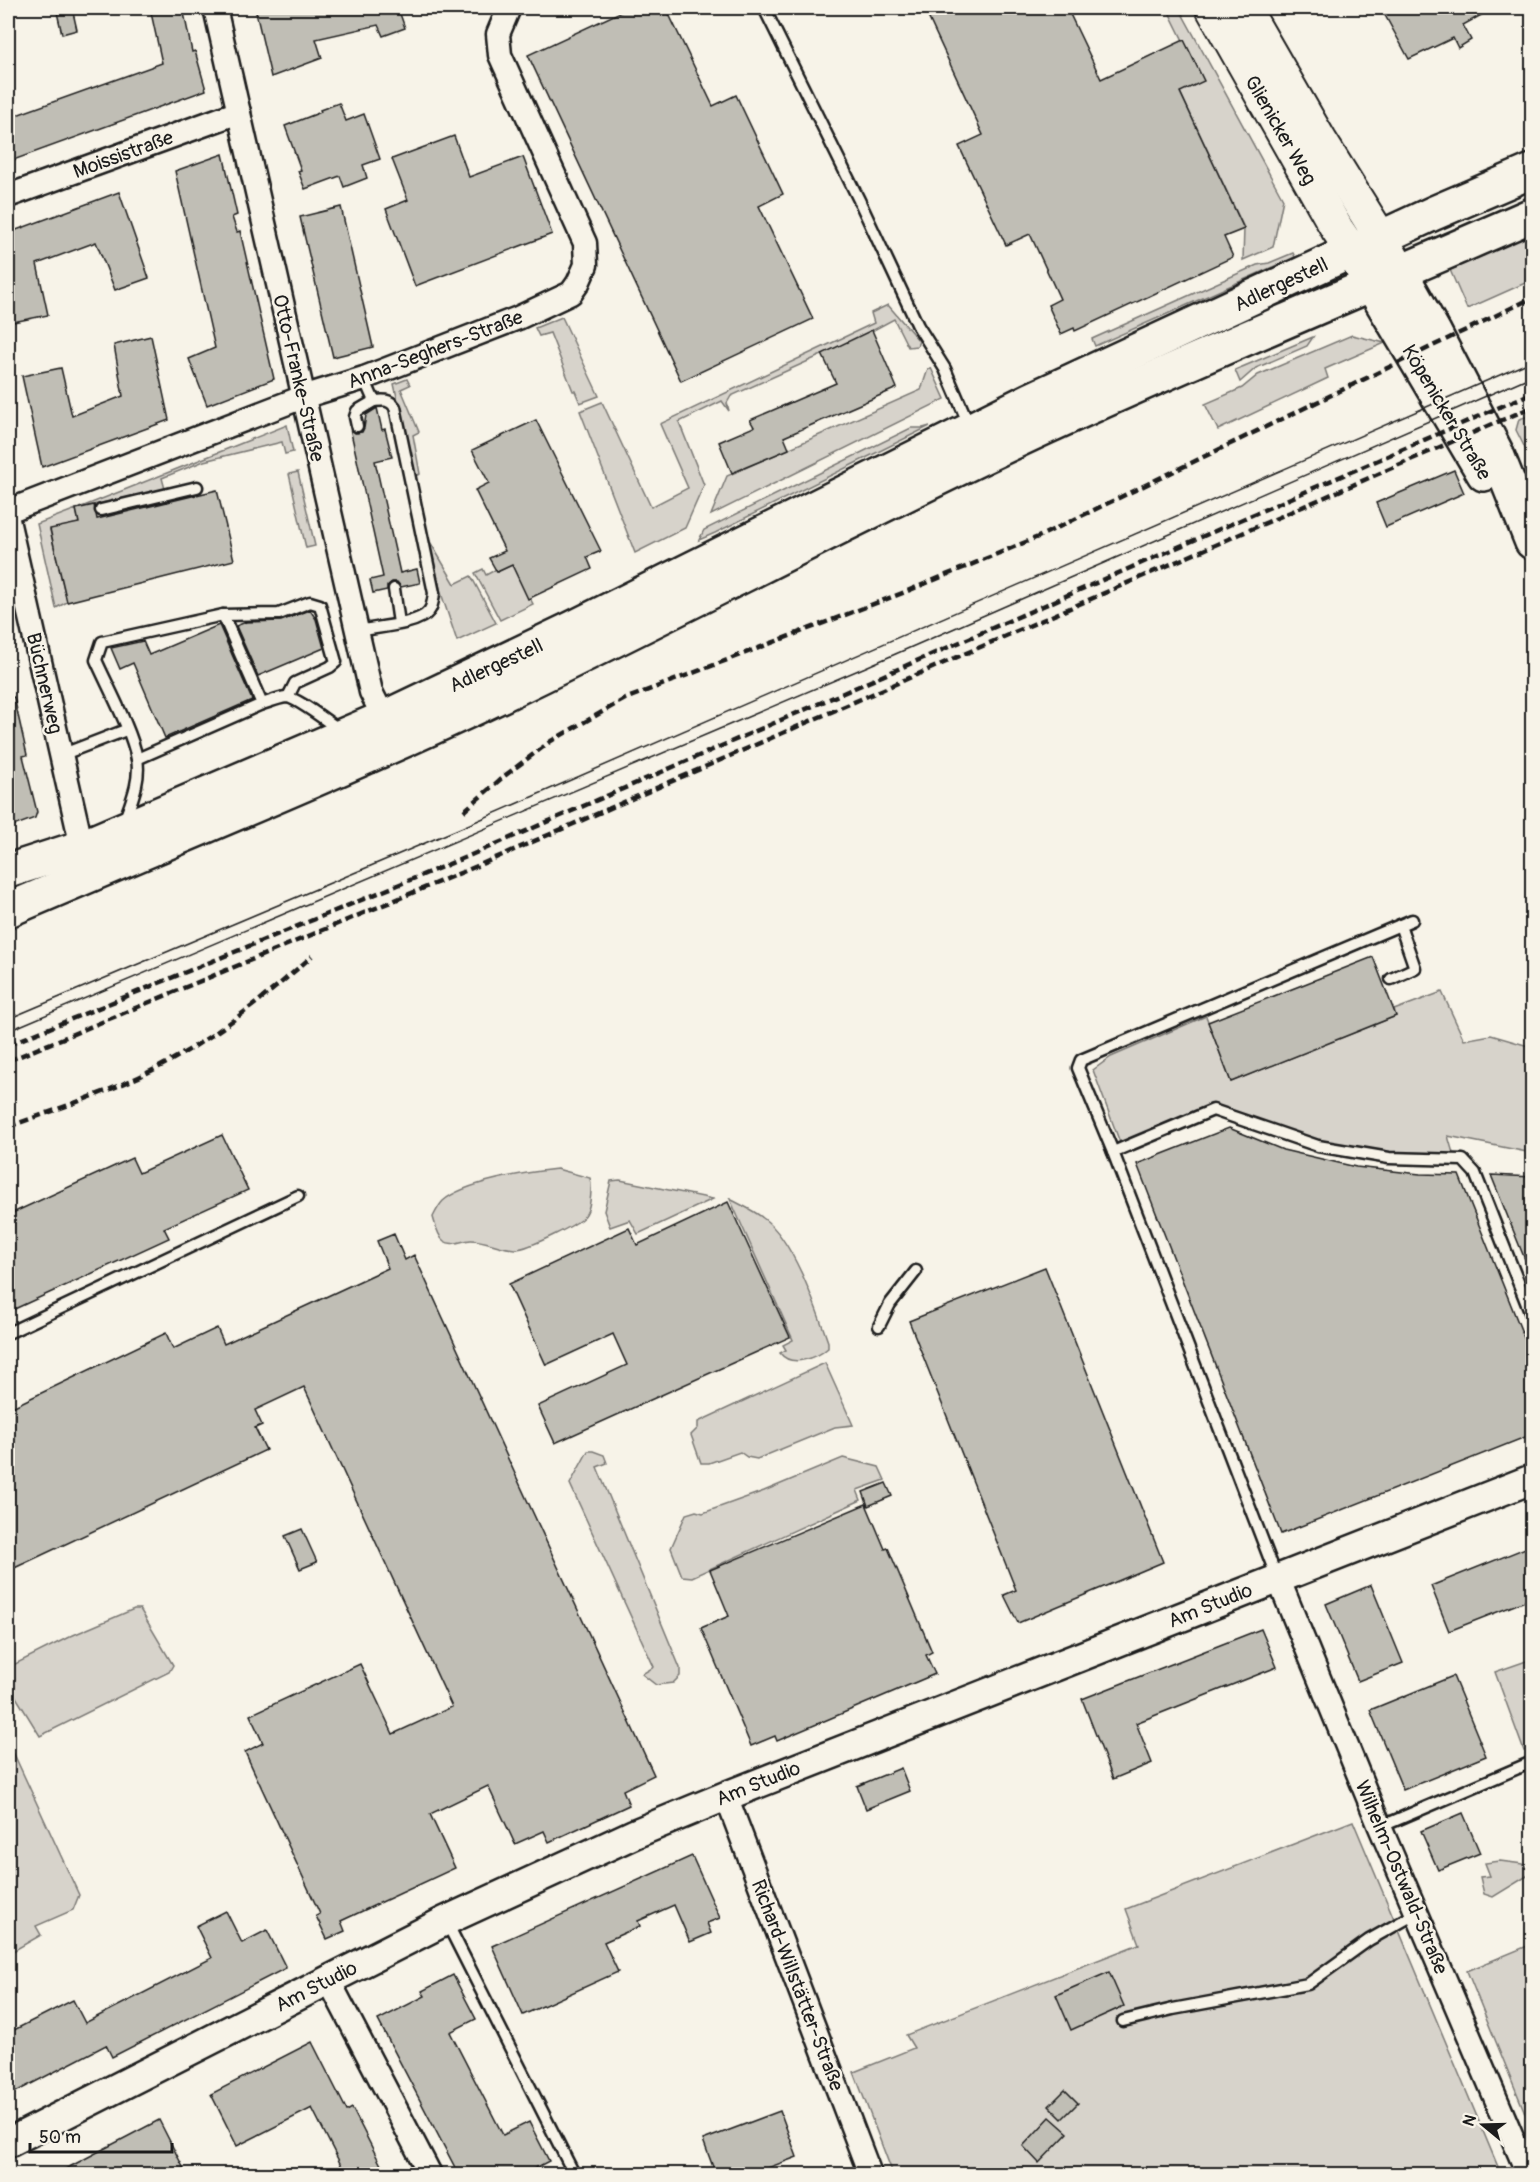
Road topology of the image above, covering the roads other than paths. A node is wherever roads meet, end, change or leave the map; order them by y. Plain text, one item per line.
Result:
1 (215, 8) edge
2 (509, 8) edge
3 (764, 8) edge
4 (1212, 8) edge
5 (1244, 8) edge
6 (239, 112) junction
7 (1533, 171) edge
8 (8, 196) edge
9 (1533, 215) edge
10 (1367, 245) junction
11 (1386, 278) junction
12 (364, 378) junction
13 (303, 397) junction
14 (374, 401) junction
15 (1037, 414) junction
16 (357, 426) dead end
17 (971, 428) junction
18 (946, 475) junction
19 (197, 487) dead end
20 (101, 510) dead end
21 (8, 512) edge
22 (8, 520) edge
23 (1531, 539) edge
24 (394, 589) dead end
25 (223, 615) junction
26 (399, 623) junction
27 (358, 631) junction
28 (288, 697) junction
29 (262, 704) junction
30 (126, 730) junction
31 (390, 731) junction
32 (346, 733) junction
33 (61, 754) junction
34 (137, 759) junction
35 (121, 830) junction
36 (82, 847) junction
37 (8, 871) edge
38 (8, 910) edge
39 (1412, 920) dead end
40 (1400, 924) junction
41 (1391, 979) dead end
42 (1113, 1152) junction
43 (298, 1196) dead end
44 (916, 1271) dead end
45 (1533, 1317) edge
46 (879, 1326) dead end
47 (8, 1333) edge
48 (1533, 1479) edge
49 (1278, 1578) junction
50 (1533, 1762) edge
51 (726, 1796) junction
52 (1380, 1827) junction
53 (1417, 1913) junction
54 (446, 1921) junction
55 (328, 1979) junction
56 (1123, 2021) dead end
57 (8, 2143) edge
58 (430, 2175) edge
59 (574, 2175) edge
60 (870, 2175) edge
61 (1528, 2175) edge

1 - 6 street, Otto-Franke-Straße
2 - 12 street, Anna-Seghers-Straße
3 - 17 lane
4 - 10 main road, Glienicker Weg
5 - 10 main road, Glienicker Weg
6 - 8 street, Moissistraße
6 - 13 street, Otto-Franke-Straße
7 - 10 main road, Adlergestell
9 - 11 main road, Adlergestell
10 - 11 main road, Köpenicker Straße
10 - 15 main road, Adlergestell
11 - 15 main road, Adlergestell
11 - 23 main road, Köpenicker Straße
12 - 13 street, Anna-Seghers-Straße
12 - 14 lane
13 - 21 street, Anna-Seghers-Straße
13 - 27 street, Otto-Franke-Straße
14 - 16 lane
14 - 26 lane
15 - 17 main road, Adlergestell
15 - 18 main road, Adlergestell
17 - 18 main road, Adlergestell
17 - 31 main road, Adlergestell
18 - 31 main road, Adlergestell
19 - 20 lane
22 - 33 street, Büchnerweg
24 - 26 lane
25 - 28 lane
25 - 29 lane
25 - 30 lane
26 - 27 lane
27 - 31 street, Otto-Franke-Straße
28 - 29 lane
28 - 32 lane
29 - 34 lane
30 - 33 lane
30 - 34 lane
31 - 32 main road, Adlergestell
31 - 38 main road, Adlergestell
32 - 35 main road, Adlergestell
33 - 36 street, Büchnerweg
34 - 35 lane
35 - 36 main road, Adlergestell
36 - 37 main road, Adlergestell
39 - 40 lane
40 - 41 lane
40 - 42 lane
42 - 45 lane
42 - 49 lane
43 - 47 lane
44 - 46 lane
48 - 49 street, Am Studio
49 - 51 street, Am Studio
49 - 52 street, Wilhelm-Ostwald-Straße
50 - 52 lane
51 - 54 street, Am Studio
51 - 60 street, Richard-Willstätter-Straße
52 - 53 street, Wilhelm-Ostwald-Straße
53 - 56 lane
53 - 61 street, Wilhelm-Ostwald-Straße
54 - 55 street, Am Studio
54 - 59 lane
55 - 57 street, Am Studio
55 - 58 street

